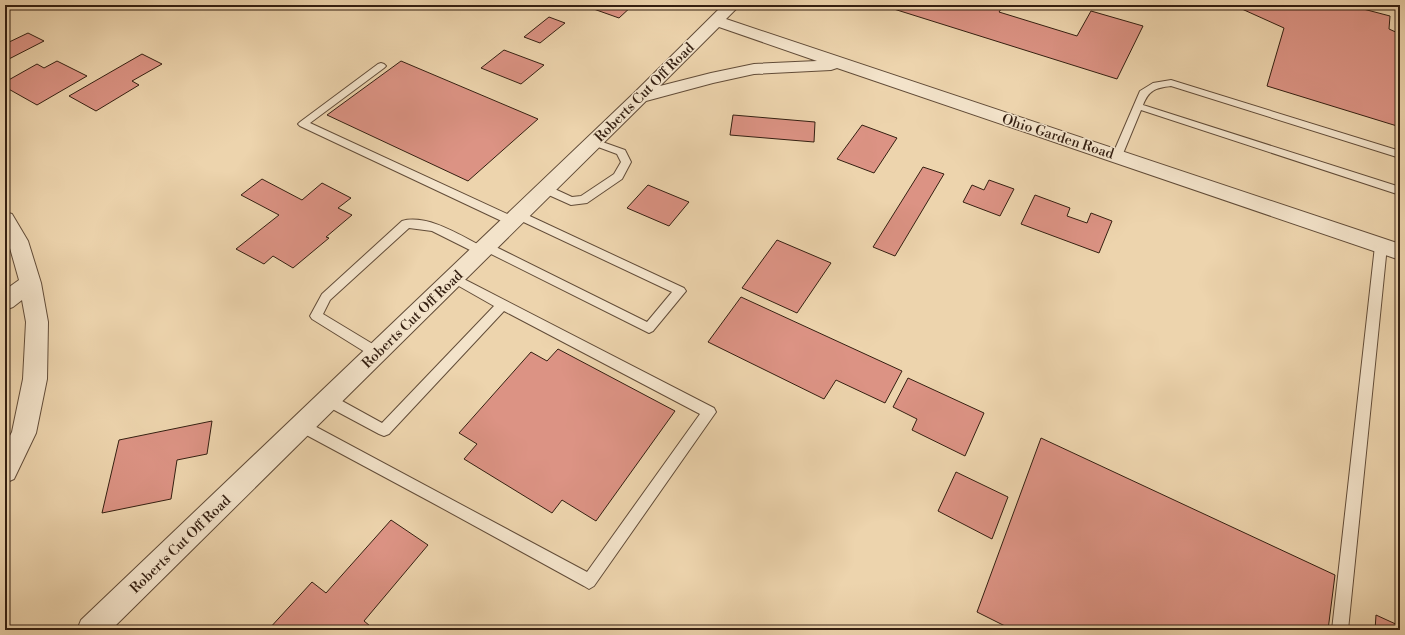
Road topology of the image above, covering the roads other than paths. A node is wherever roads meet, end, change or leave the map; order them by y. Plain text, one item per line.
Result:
1 (732, 5) edge
2 (716, 21) junction
3 (845, 65) junction
4 (381, 66) dead end
5 (640, 97) junction
6 (1137, 106) junction
7 (594, 142) junction
8 (1400, 154) edge
9 (1117, 156) junction
10 (546, 189) junction
11 (1400, 191) edge
12 (515, 218) junction
13 (5, 219) edge
14 (1381, 246) junction
15 (484, 249) junction
16 (1400, 252) edge
17 (454, 278) junction
18 (30, 283) junction
19 (5, 300) edge
20 (502, 305) junction
21 (377, 353) junction
22 (328, 400) junction
23 (302, 426) junction
24 (5, 471) edge
25 (91, 630) edge
26 (1340, 630) edge

1 - 2 street, Roberts Cut Off Road
2 - 3 street, Ohio Garden Road
2 - 5 street, Roberts Cut Off Road
3 - 5 street
3 - 9 street, Ohio Garden Road
4 - 12 lane
5 - 7 street, Roberts Cut Off Road
6 - 8 lane
6 - 9 lane
6 - 11 lane
7 - 10 street, Roberts Cut Off Road
7 - 10 lane
9 - 14 street, Ohio Garden Road
10 - 12 street, Roberts Cut Off Road
12 - 15 street, Roberts Cut Off Road
12 - 15 lane
13 - 18 street
14 - 16 street, Ohio Garden Road
14 - 26 lane
15 - 17 street, Roberts Cut Off Road
15 - 21 lane
17 - 20 lane
17 - 21 street, Roberts Cut Off Road
18 - 19 street
18 - 24 street
20 - 22 lane
20 - 23 lane
21 - 22 street, Roberts Cut Off Road
22 - 23 street, Roberts Cut Off Road
23 - 25 street, Roberts Cut Off Road

